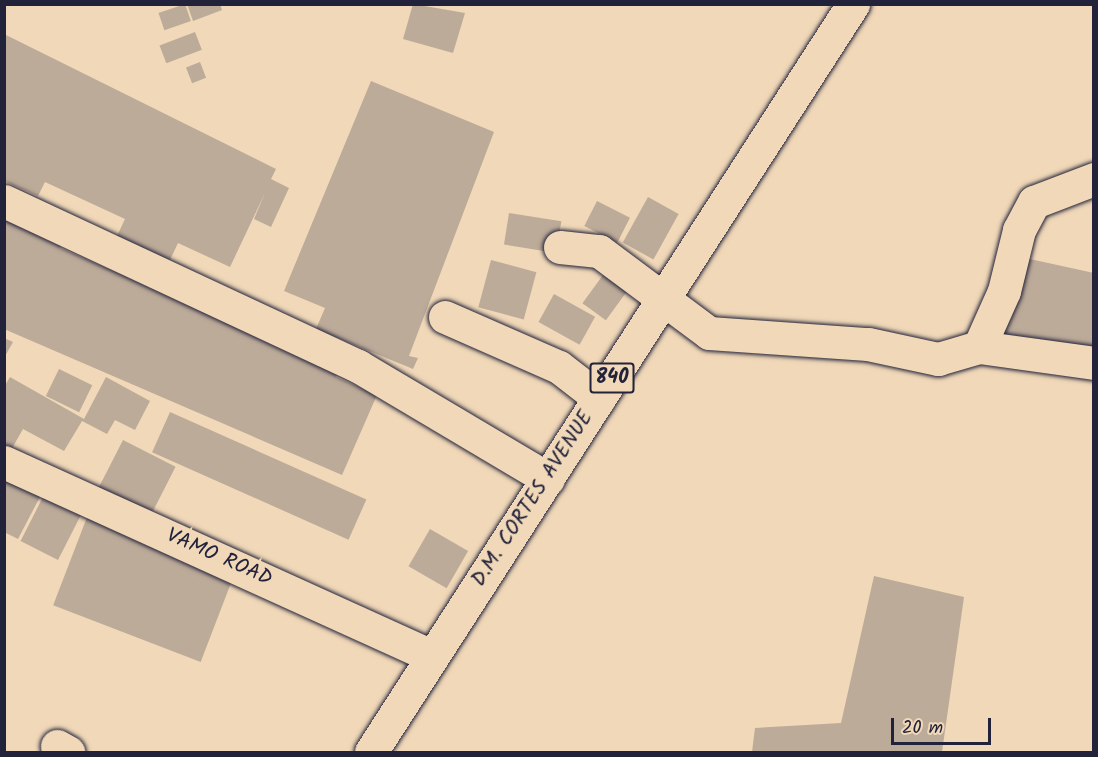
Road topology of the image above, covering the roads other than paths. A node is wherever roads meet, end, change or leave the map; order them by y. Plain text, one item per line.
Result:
1 (853, 4) edge
2 (1094, 179) edge
3 (4, 201) edge
4 (560, 247) dead end
5 (663, 303) junction
6 (446, 317) dead end
7 (979, 346) junction
8 (1094, 363) edge
9 (599, 398) junction
10 (4, 462) edge
11 (548, 479) junction
12 (432, 656) junction
13 (370, 753) edge

1 - 5 main road, D.M. CORTES AVENUE / 840
2 - 7 main road
3 - 11 main road
4 - 5 main road
5 - 7 main road
5 - 9 main road, D.M. CORTES AVENUE / 840
6 - 9 main road
7 - 8 main road
9 - 11 main road, D.M. CORTES AVENUE / 840
10 - 12 main road, VAMO ROAD
11 - 12 main road, D.M. CORTES AVENUE / 840
12 - 13 main road, D.M. CORTES AVENUE / 840

